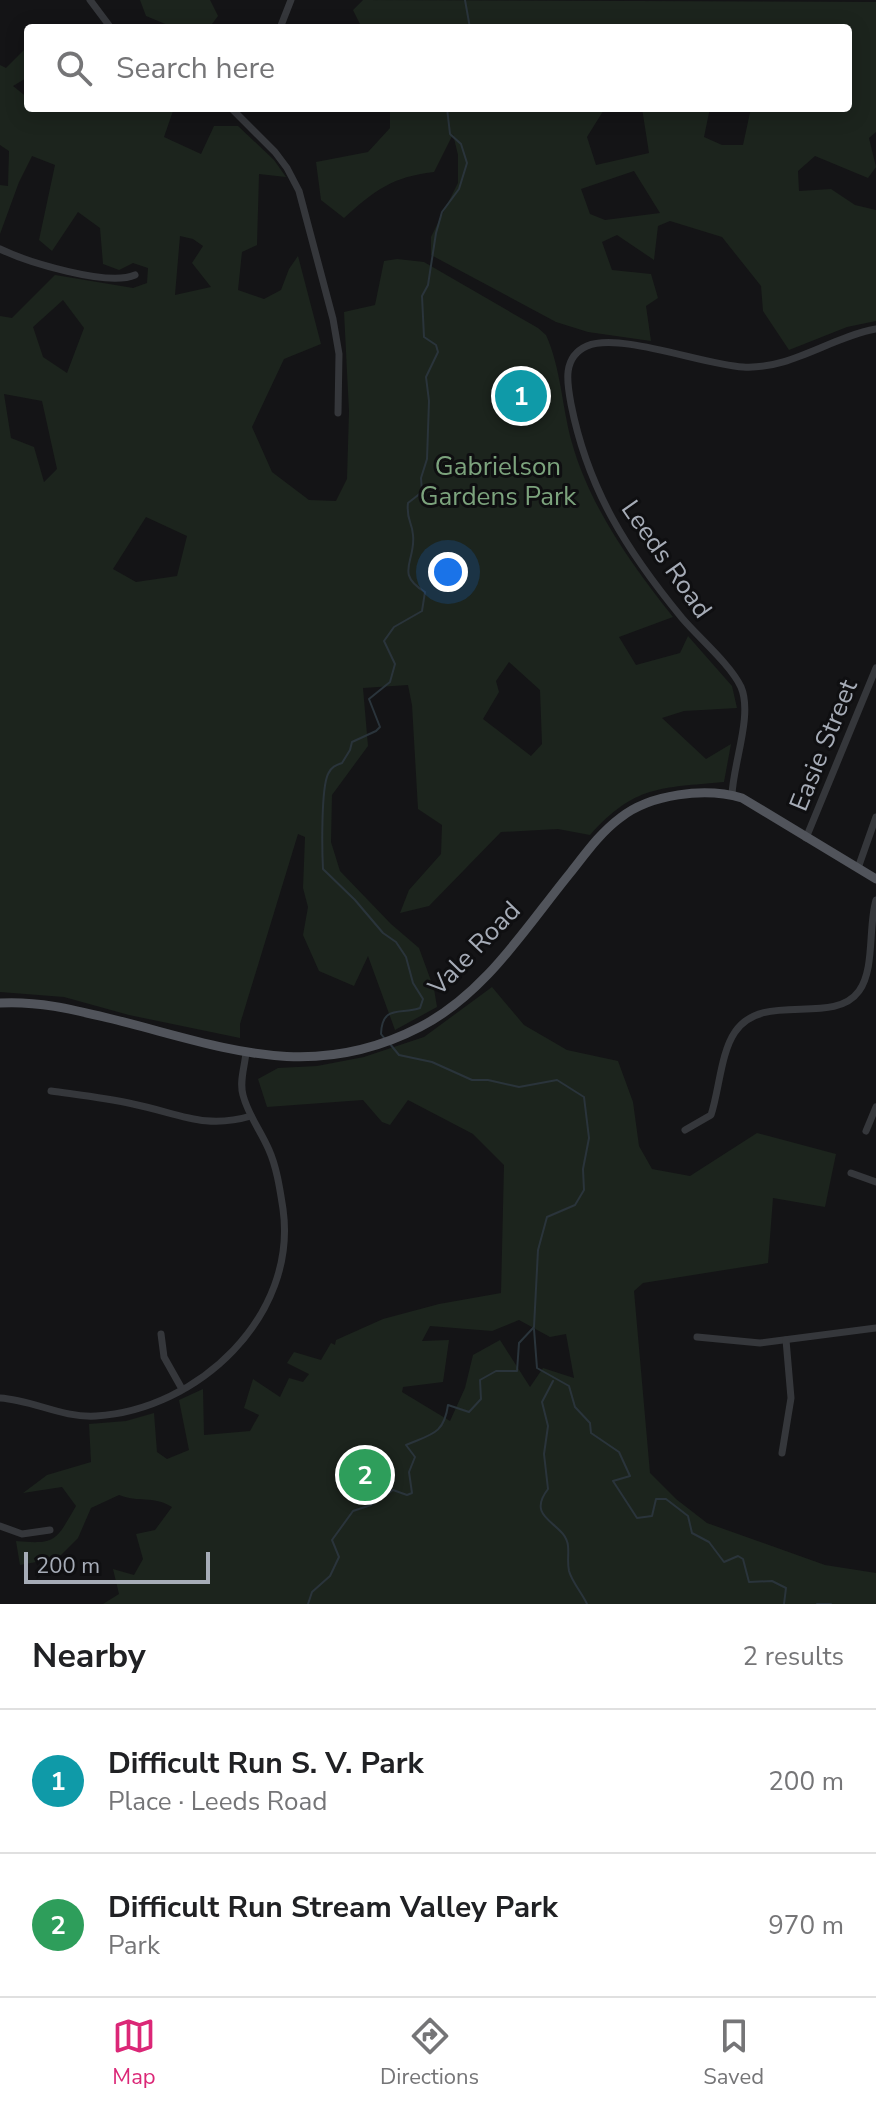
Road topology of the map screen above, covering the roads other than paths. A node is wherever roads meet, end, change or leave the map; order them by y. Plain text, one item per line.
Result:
1 (90, 0) edge
2 (291, 0) edge
3 (108, 24) edge
4 (282, 24) edge
5 (238, 112) edge
6 (0, 249) edge
7 (135, 275) dead end
8 (876, 329) edge
9 (338, 413) dead end
10 (876, 668) edge
11 (732, 795) junction
12 (876, 817) edge
13 (806, 838) junction
14 (858, 868) junction
15 (876, 879) edge
16 (876, 900) edge
17 (0, 1003) edge
18 (246, 1052) junction
19 (51, 1091) dead end
20 (876, 1107) edge
21 (251, 1116) junction
22 (685, 1130) dead end
23 (866, 1131) dead end
24 (851, 1173) dead end
25 (876, 1182) edge
26 (876, 1328) edge
27 (161, 1334) dead end
28 (697, 1337) dead end
29 (786, 1340) junction
30 (182, 1389) junction
31 (0, 1398) edge
32 (782, 1453) dead end
33 (0, 1526) edge
34 (50, 1530) dead end

1 - 3 street
2 - 4 street
5 - 9 street
6 - 7 street
8 - 11 street, Leeds Road
10 - 13 street, Easie Street
11 - 13 main road, Vale Road
11 - 18 main road, Vale Road
12 - 14 street
13 - 14 main road, Vale Road
14 - 15 main road, Vale Road
16 - 22 street
17 - 18 main road, Vale Road
18 - 21 street
19 - 21 street
20 - 23 street
21 - 30 street
24 - 25 street
26 - 29 street
27 - 30 street
28 - 29 street
29 - 32 street
30 - 31 street
33 - 34 street

